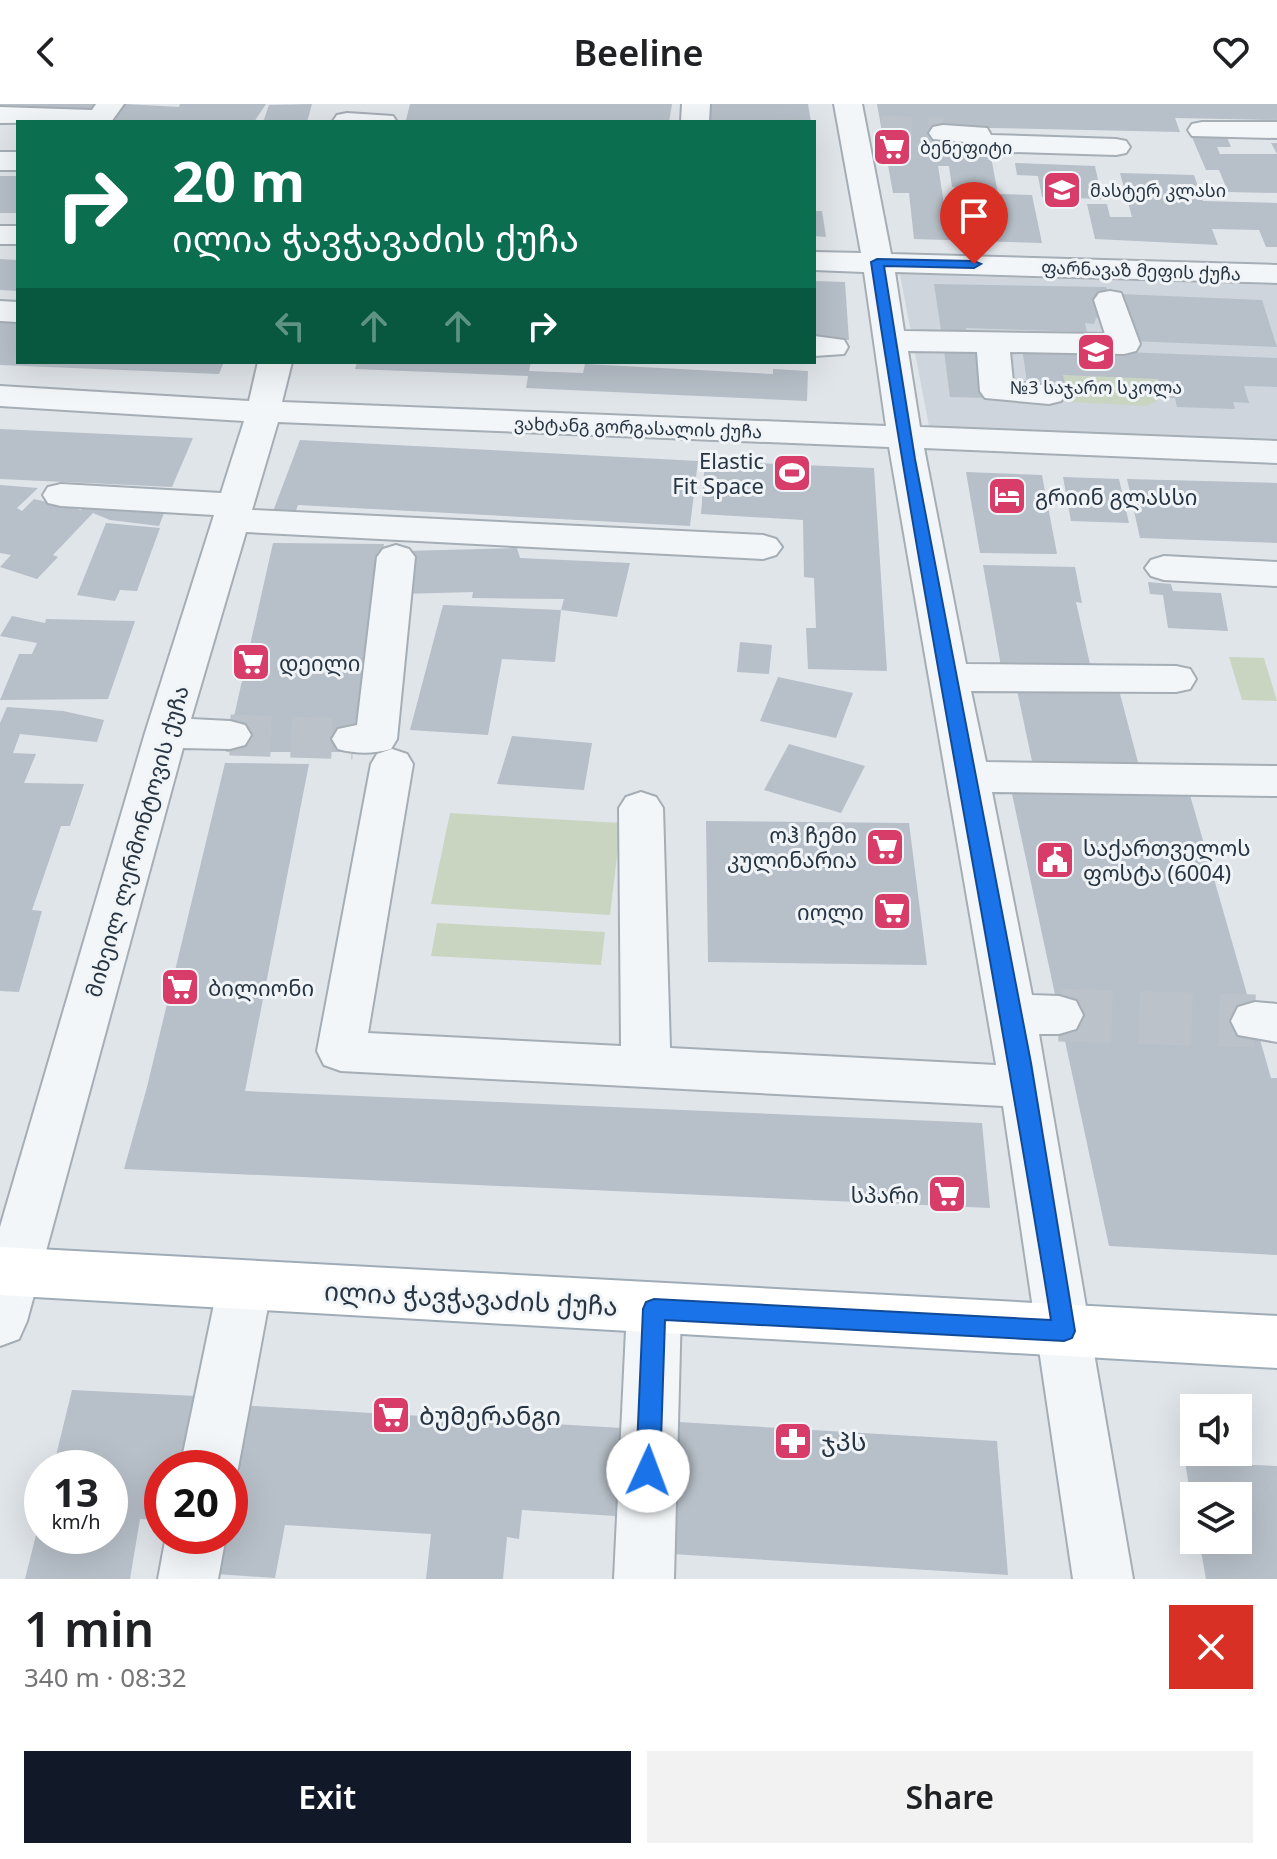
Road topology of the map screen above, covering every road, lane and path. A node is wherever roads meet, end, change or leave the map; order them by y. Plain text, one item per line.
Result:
1 (110, 104) edge
2 (0, 115) edge
3 (349, 116) edge
4 (372, 120) edge
5 (861, 122) edge
6 (1202, 130) dead end
7 (1277, 130) edge
8 (943, 133) tunnel mouth
9 (1116, 147) dead end
10 (816, 261) edge
11 (877, 262) junction
12 (1277, 274) edge
13 (1110, 300) dead end
14 (890, 341) junction
15 (993, 342) junction
16 (274, 364) edge
17 (1049, 394) dead end
18 (0, 396) edge
19 (262, 411) junction
20 (905, 438) junction
21 (1277, 452) edge
22 (61, 495) dead end
23 (231, 513) junction
24 (763, 547) dead end
25 (396, 557) dead end
26 (1164, 568) dead end
27 (1277, 574) edge
28 (949, 677) junction
29 (1176, 679) dead end
30 (166, 733) junction
31 (230, 735) tunnel mouth
32 (968, 777) junction
33 (1277, 781) edge
34 (641, 808) dead end
35 (1011, 1014) junction
36 (1059, 1015) tunnel mouth
37 (646, 1067) junction
38 (1025, 1087) junction
39 (245, 1285) junction
40 (4, 1288) edge
41 (654, 1309) junction
42 (1064, 1331) junction
43 (1277, 1342) edge
44 (213, 1450) edge
45 (193, 1554) edge
46 (188, 1579) edge
47 (644, 1579) edge
48 (1103, 1579) edge

1 - 2 street
3 - 4 street
5 - 11 street
6 - 7 street
8 - 9 street
10 - 11 street, ფარნავაზ მეფის ქუჩა
11 - 12 street, ფარნავაზ მეფის ქუჩა
11 - 14 street
13 - 15 street
14 - 15 street
14 - 20 street
15 - 17 street
16 - 19 street, მიხეილ ლერმონტოვის ქუჩა
18 - 19 street, ვახტანგ გორგასალის ქუჩა
19 - 20 street, ვახტანგ გორგასალის ქუჩა
19 - 23 street, მიხეილ ლერმონტოვის ქუჩა
20 - 21 street, ვახტანგ გორგასალის ქუჩა
20 - 28 street
22 - 23 street
23 - 24 street
23 - 30 street, მიხეილ ლერმონტოვის ქუჩა
25 - 37 street
26 - 27 street
28 - 29 street
28 - 32 street
30 - 31 street
30 - 40 street, მიხეილ ლერმონტოვის ქუჩა
32 - 33 street
32 - 35 street
34 - 37 street
35 - 36 street
35 - 38 street
37 - 38 street
38 - 42 street
39 - 40 main road, ილია ჭავჭავაძის ქუჩა
39 - 41 main road, ილია ჭავჭავაძის ქუჩა
39 - 44 street
41 - 42 main road, ილია ჭავჭავაძის ქუჩა
41 - 47 street
42 - 43 main road, ილია ჭავჭავაძის ქუჩა
42 - 48 street
45 - 46 street

